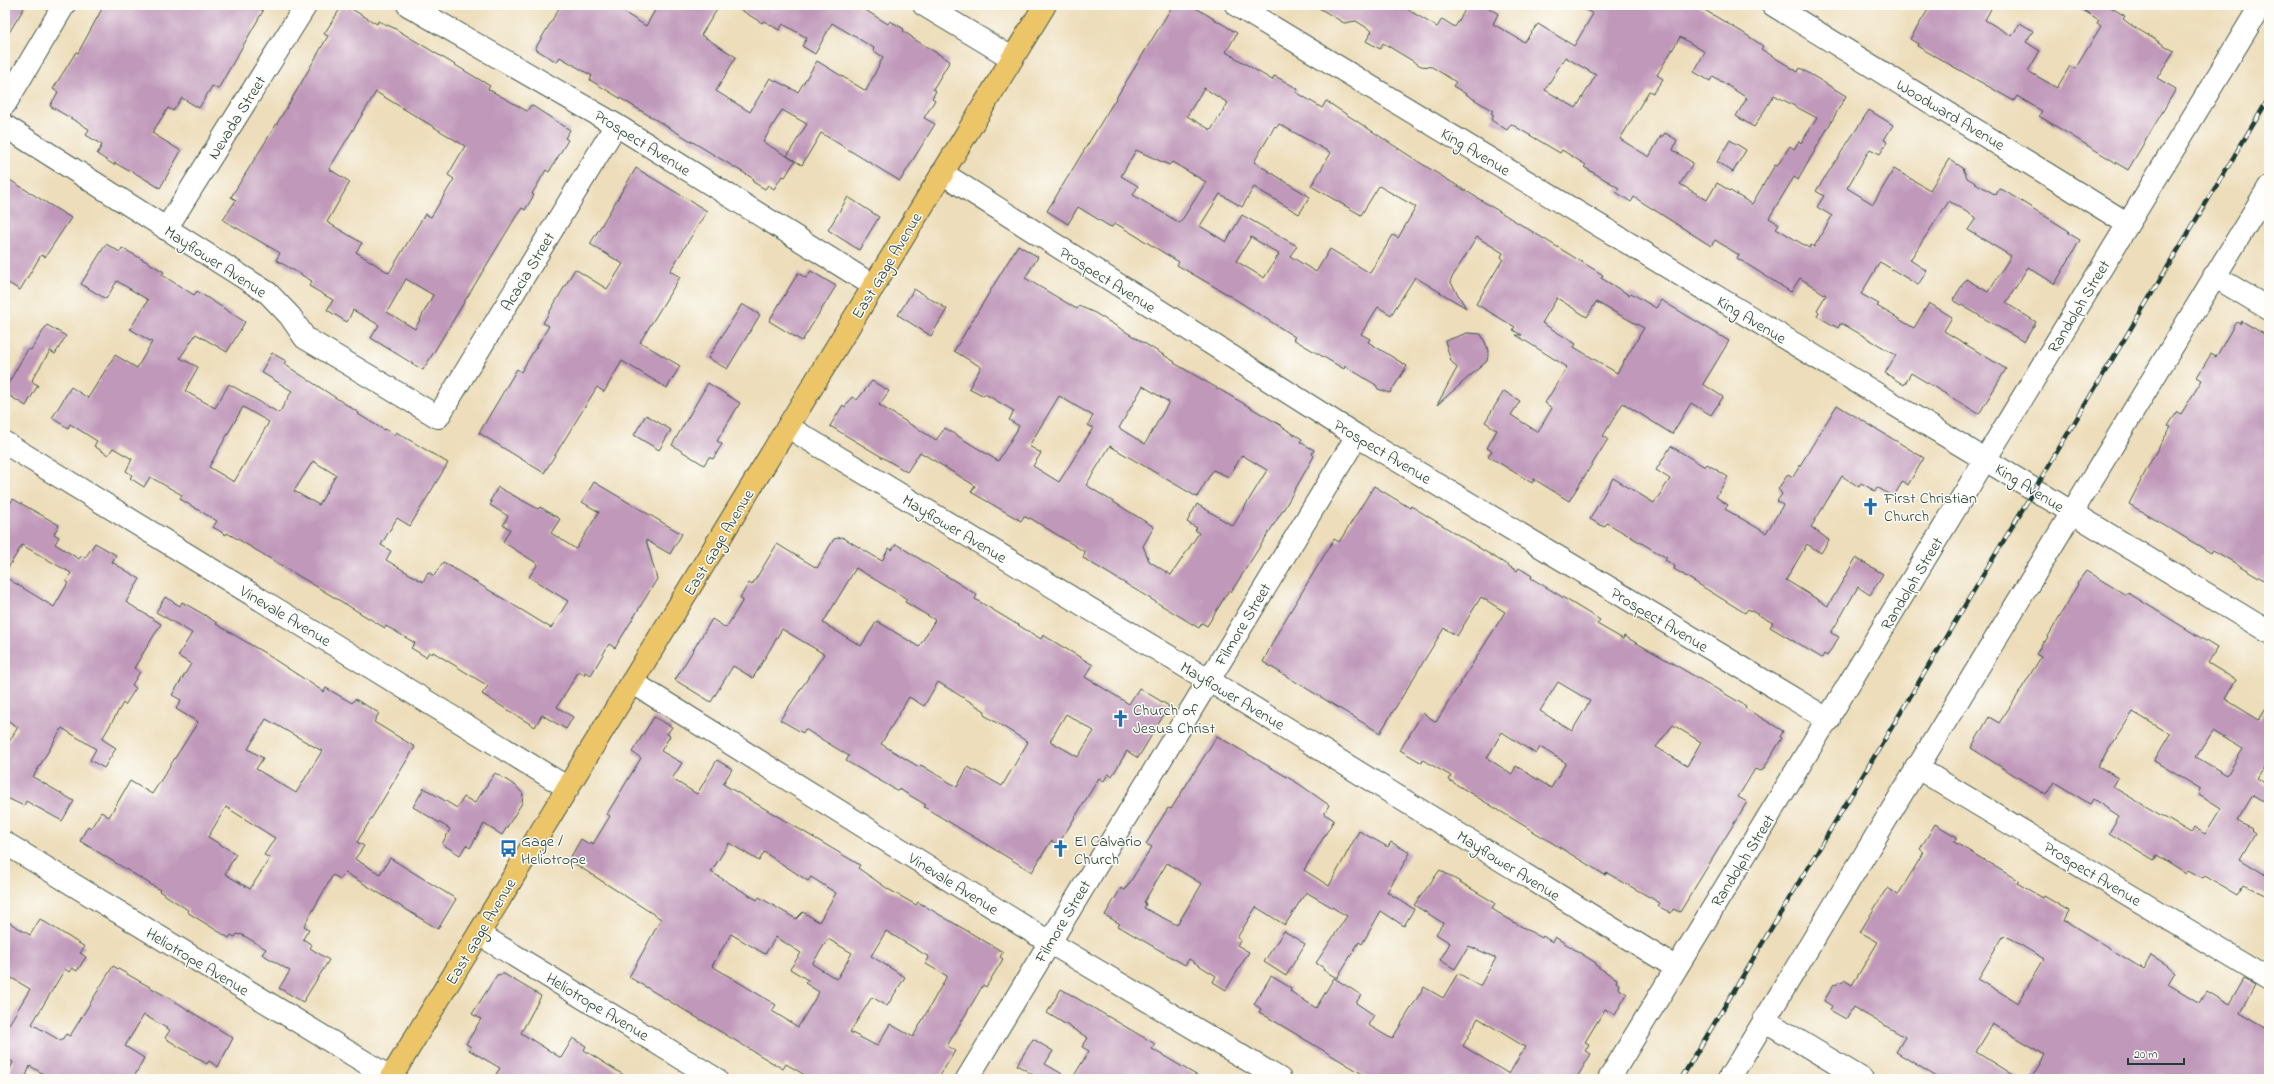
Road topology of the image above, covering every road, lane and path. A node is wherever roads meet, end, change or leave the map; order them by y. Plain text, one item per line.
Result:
1 (64, 5) edge
2 (306, 5) edge
3 (408, 5) edge
4 (924, 5) edge
5 (1045, 5) edge
6 (1236, 5) edge
7 (1773, 5) edge
8 (2261, 5) edge
9 (1012, 58) junction
10 (5, 104) edge
11 (616, 125) junction
12 (5, 126) edge
13 (942, 173) junction
14 (2269, 187) edge
15 (2128, 224) junction
16 (166, 229) junction
17 (2214, 276) junction
18 (874, 286) junction
19 (2269, 309) edge
20 (438, 417) joint
21 (788, 427) junction
22 (1356, 436) junction
23 (5, 443) edge
24 (1985, 459) junction
25 (2071, 512) junction
26 (2269, 632) edge
27 (1208, 680) junction
28 (632, 682) junction
29 (1828, 720) junction
30 (1916, 767) junction
31 (568, 788) junction
32 (5, 843) edge
33 (479, 934) junction
34 (1048, 942) junction
35 (1675, 967) junction
36 (2269, 979) edge
37 (1764, 1020) junction
38 (391, 1079) edge
39 (716, 1079) edge
40 (967, 1079) edge
41 (1280, 1079) edge
42 (1609, 1079) edge
43 (1729, 1079) edge
44 (1862, 1079) edge

1 - 10 street
2 - 16 street, Nevada Street
3 - 11 street, Prospect Avenue
4 - 9 street
5 - 9 main road, East Gage Avenue
6 - 24 street, King Avenue
7 - 15 street, Woodward Avenue
8 - 15 street, Randolph Street
9 - 13 main road, East Gage Avenue
11 - 18 street, Prospect Avenue
11 - 20 street, Acacia Street
12 - 16 street, Mayflower Avenue
13 - 18 main road, East Gage Avenue
13 - 22 street, Prospect Avenue
14 - 17 street
15 - 24 street, Randolph Street
16 - 20 street, Mayflower Avenue
17 - 19 street
17 - 25 street
18 - 21 main road, East Gage Avenue
21 - 27 street, Mayflower Avenue
21 - 28 main road, East Gage Avenue
22 - 27 street, Filmore Street
22 - 29 street, Prospect Avenue
23 - 31 street, Vinevale Avenue
24 - 25 street, King Avenue
24 - 29 street, Randolph Street
25 - 26 street, King Avenue
25 - 30 street
27 - 34 street, Filmore Street
27 - 35 street, Mayflower Avenue
28 - 31 main road, East Gage Avenue
28 - 34 street, Vinevale Avenue
29 - 35 street, Randolph Street
30 - 36 street, Prospect Avenue
30 - 37 street
31 - 33 main road, East Gage Avenue
32 - 38 street, Heliotrope Avenue
33 - 38 main road, East Gage Avenue
33 - 39 street, Heliotrope Avenue
34 - 40 street, Filmore Street
34 - 41 street, Vinevale Avenue
35 - 42 street, Randolph Street
37 - 43 street
37 - 44 street

